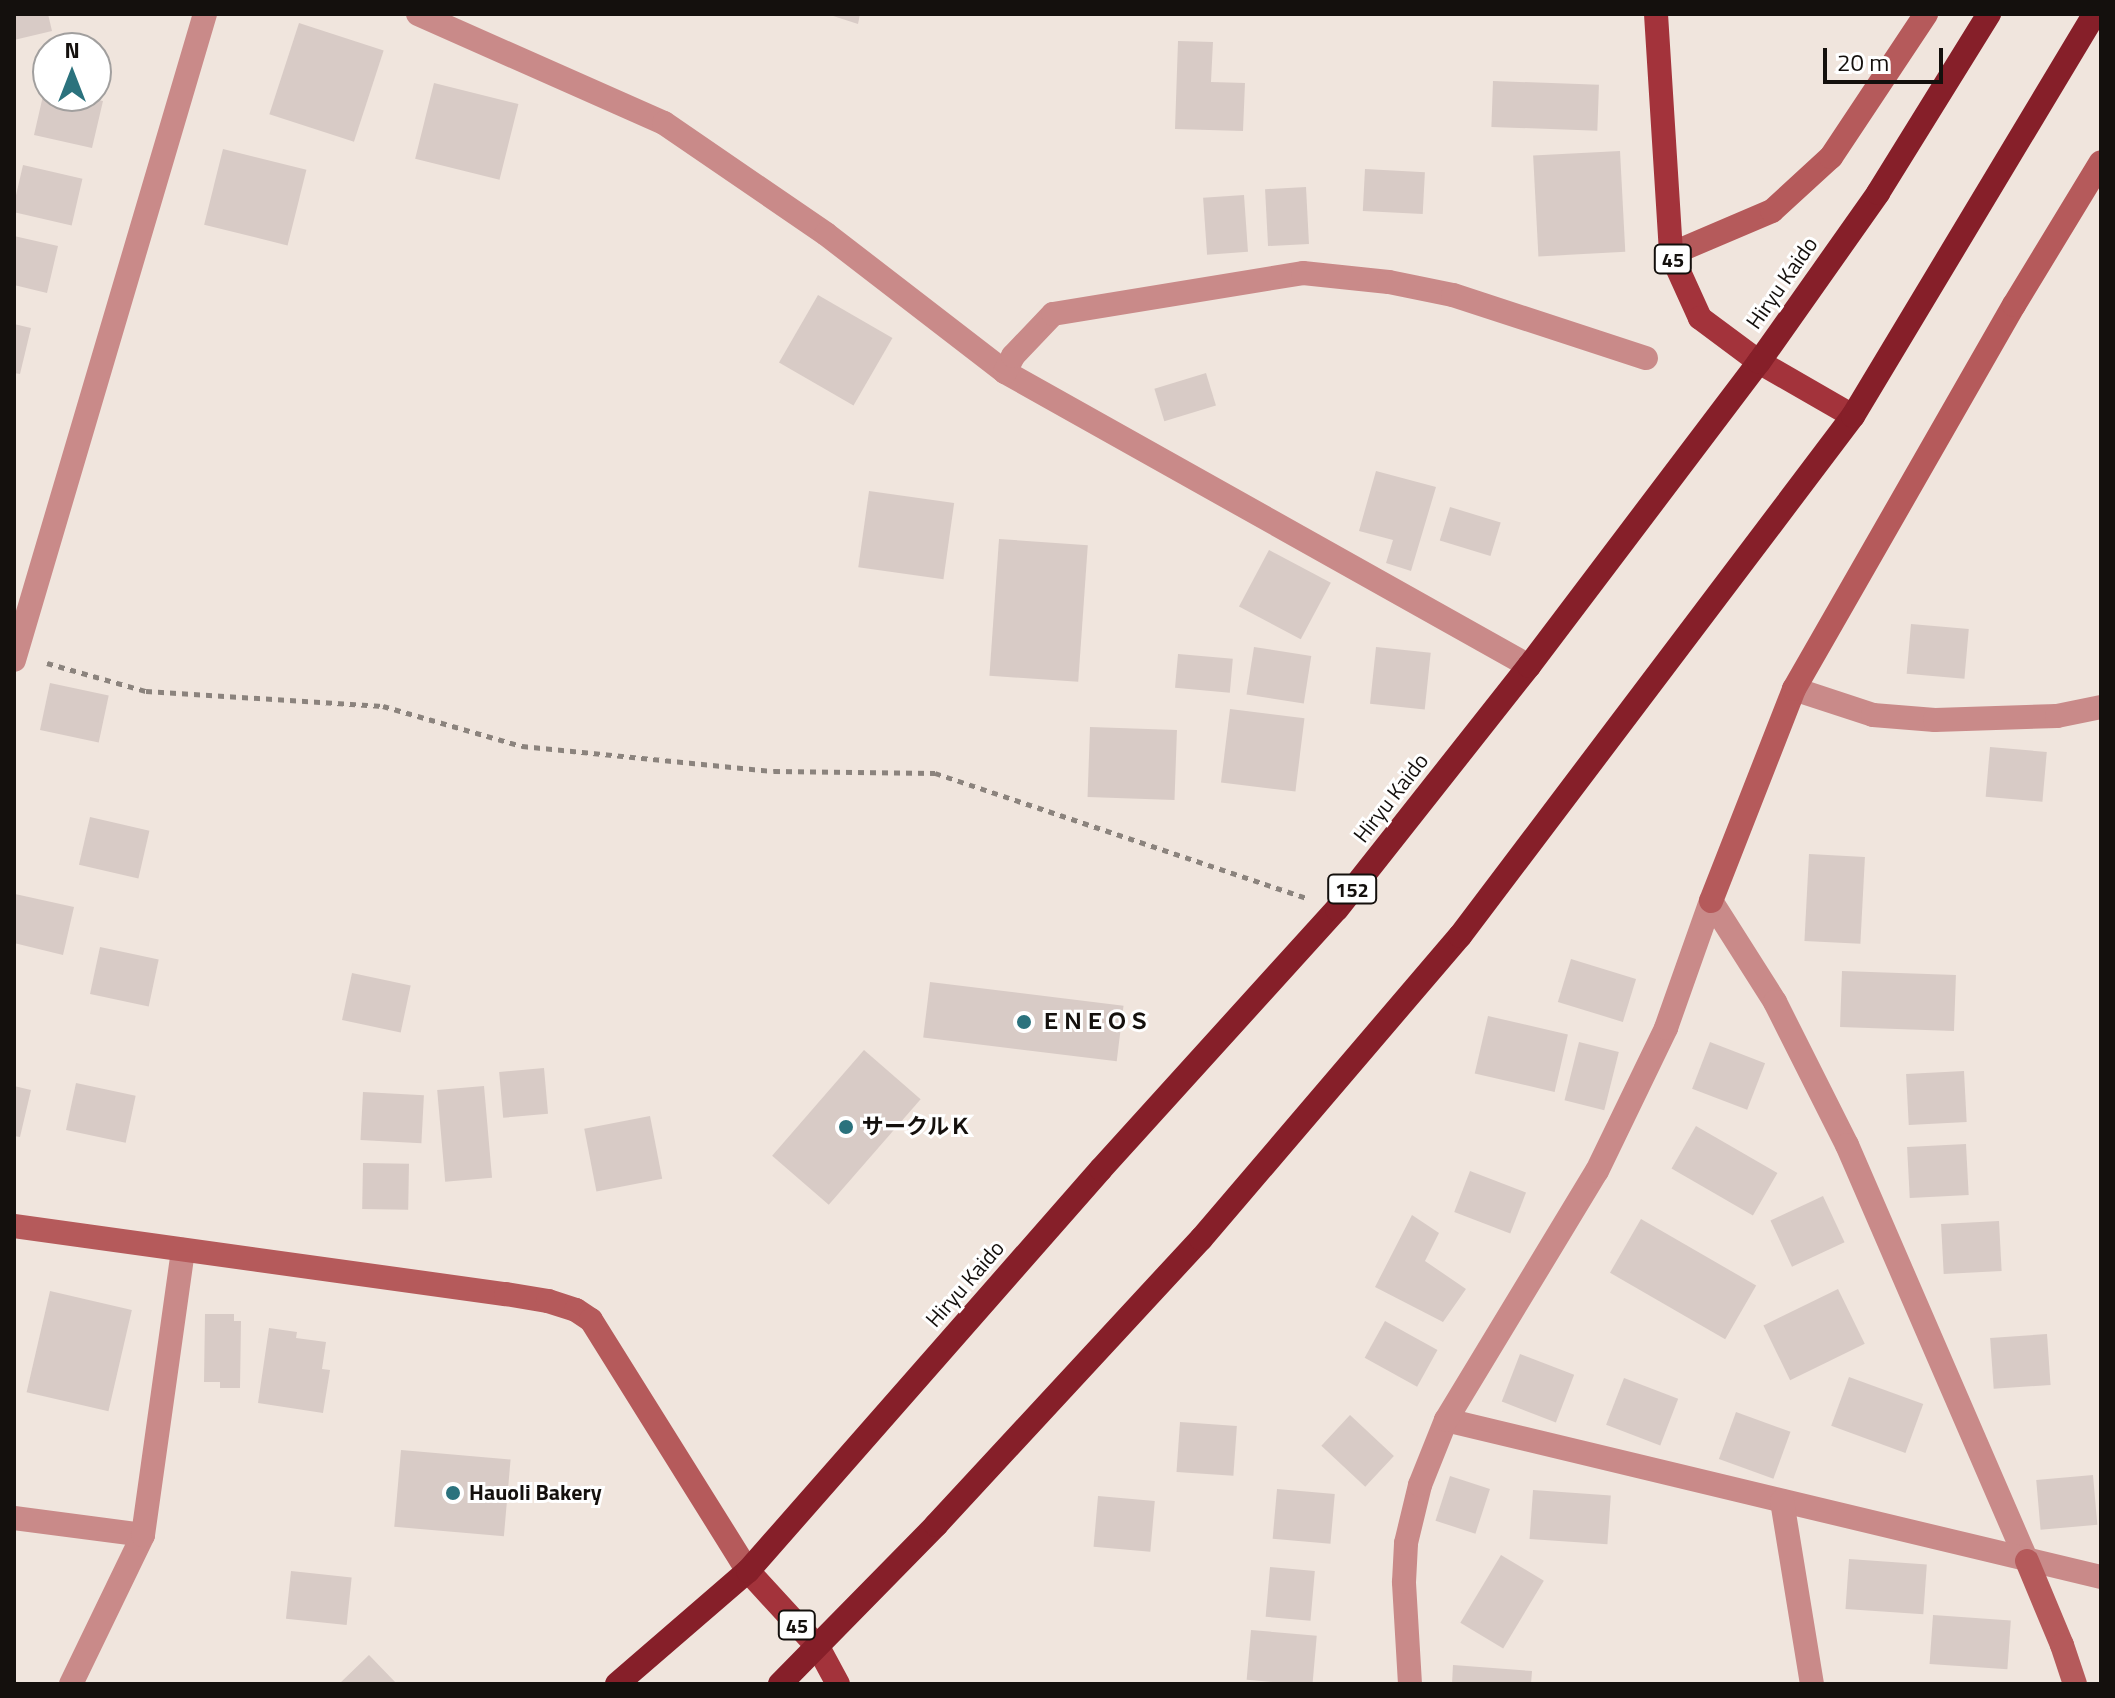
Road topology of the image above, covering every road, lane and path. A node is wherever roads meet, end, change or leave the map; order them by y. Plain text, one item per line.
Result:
1 (205, 14) edge
2 (418, 14) edge
3 (1656, 14) edge
4 (1926, 14) edge
5 (1989, 14) edge
6 (2095, 14) edge
7 (2101, 162) edge
8 (1671, 254) junction
9 (1646, 358) dead end
10 (1759, 362) junction
11 (1005, 372) junction
12 (1853, 416) junction
13 (15, 657) edge
14 (1529, 666) junction
15 (1794, 689) junction
16 (2101, 707) edge
17 (1711, 901) junction
18 (1337, 909) junction
19 (14, 1226) edge
20 (183, 1250) junction
21 (1446, 1420) junction
22 (1782, 1501) junction
23 (14, 1518) edge
24 (143, 1535) junction
25 (2027, 1561) junction
26 (748, 1571) junction
27 (2101, 1577) edge
28 (818, 1647) junction
29 (71, 1684) edge
30 (617, 1684) edge
31 (780, 1684) edge
32 (838, 1684) edge
33 (1410, 1684) edge
34 (1812, 1684) edge
35 (2075, 1684) edge

1 - 13 street
2 - 11 street
3 - 8 main road, 45
4 - 8 street
5 - 10 highway, Hiryu Kaido / 152
6 - 12 highway
7 - 15 street
8 - 10 main road, 45
9 - 11 street
10 - 12 main road, 45
10 - 14 highway, Hiryu Kaido / 152
11 - 14 street
12 - 28 highway
13 - 18 path
14 - 18 highway, Hiryu Kaido / 152
15 - 16 street
15 - 17 street
17 - 21 street
17 - 25 street
18 - 26 highway, Hiryu Kaido / 152
19 - 20 street
20 - 24 street
20 - 26 street
21 - 22 street
21 - 33 street
22 - 25 street
22 - 34 street
23 - 24 street
24 - 29 street
25 - 27 street
25 - 35 street
26 - 28 main road, 45
26 - 30 highway, Hiryu Kaido / 152
28 - 31 highway
28 - 32 main road, 45

